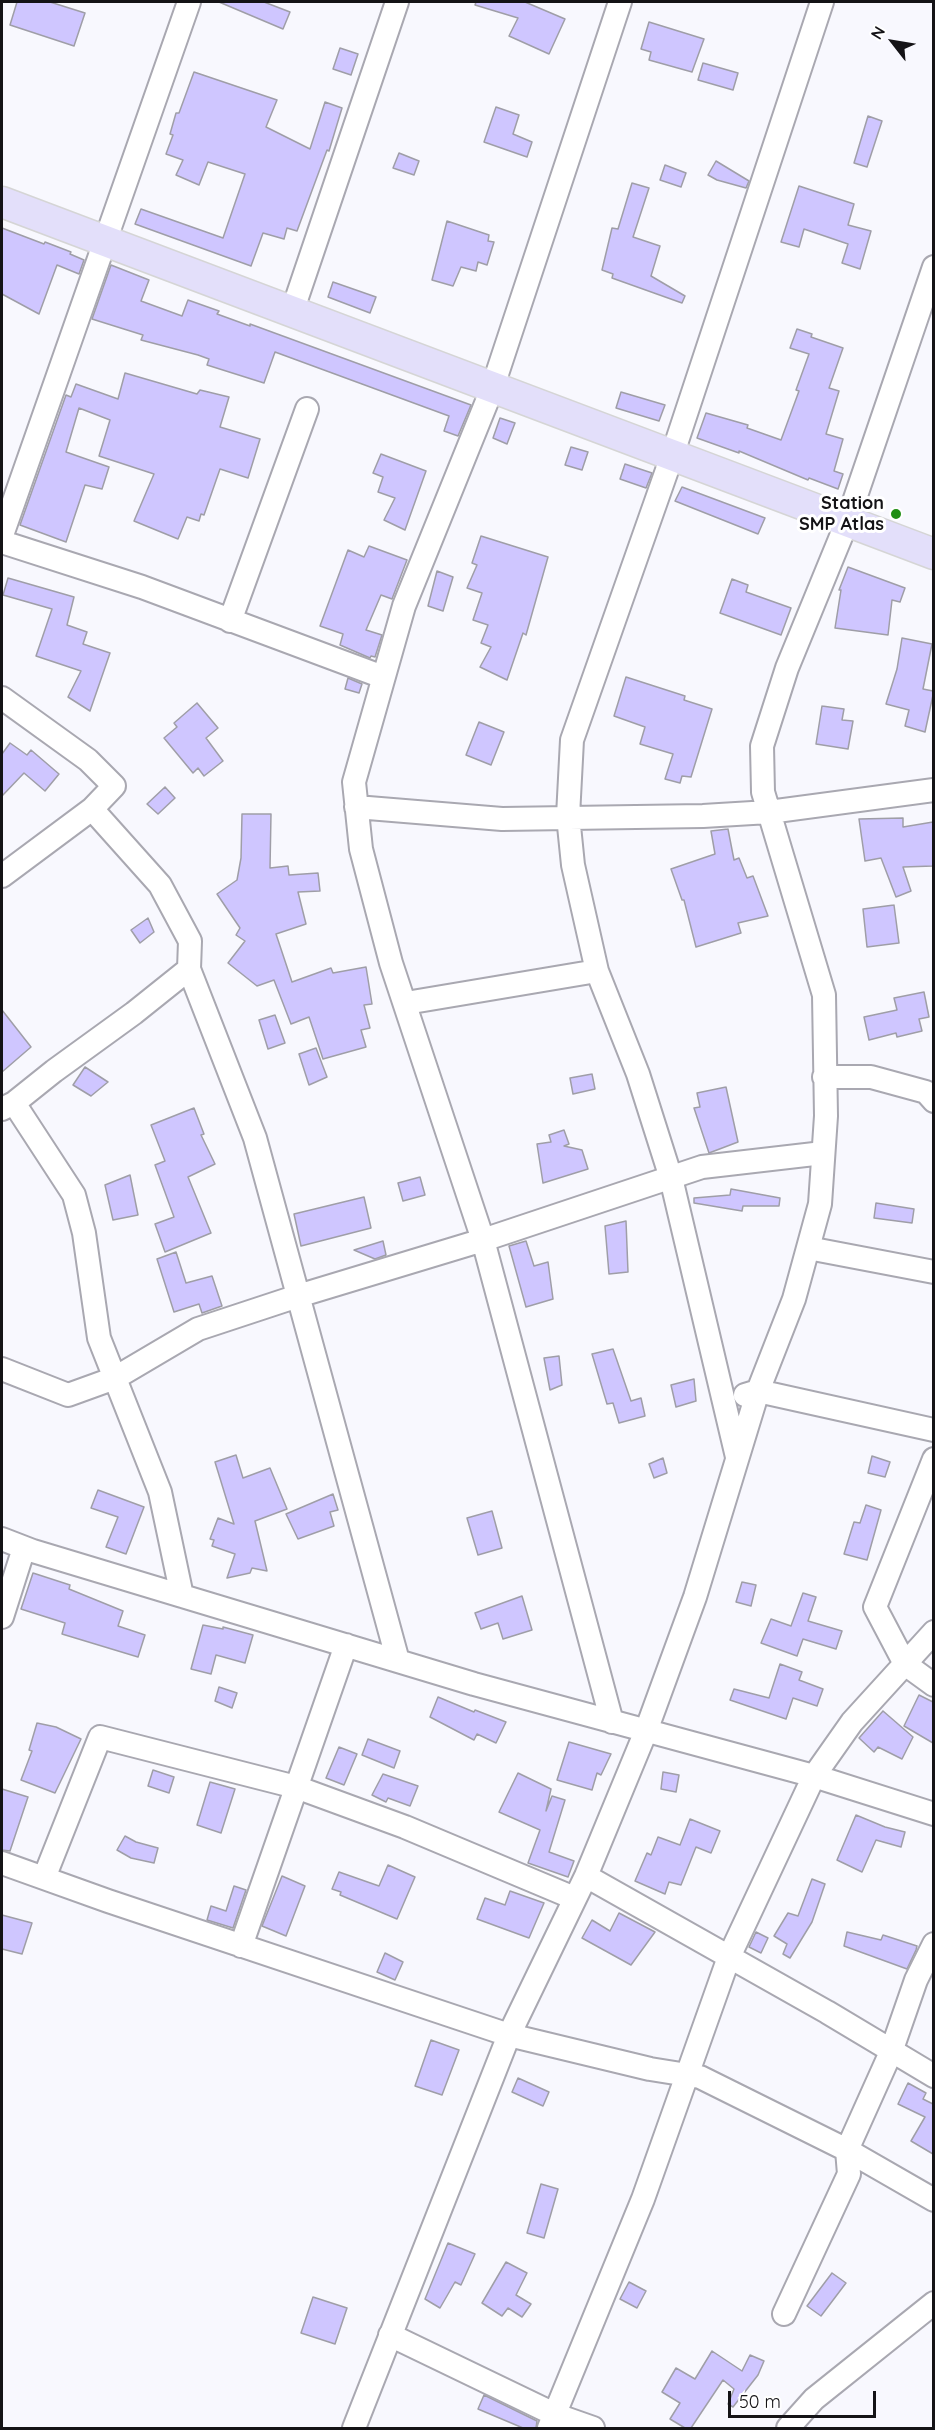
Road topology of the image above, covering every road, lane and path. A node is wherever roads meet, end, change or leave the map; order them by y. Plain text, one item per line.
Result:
1 (189, 2) edge
2 (397, 2) edge
3 (620, 2) edge
4 (822, 2) edge
5 (2, 202) edge
6 (106, 240) junction
7 (933, 267) edge
8 (292, 312) junction
9 (492, 389) junction
10 (308, 409) dead end
11 (672, 456) junction
12 (847, 522) junction
13 (2, 535) edge
14 (2, 542) edge
15 (933, 554) edge
16 (230, 621) junction
17 (383, 677) junction
18 (2, 698) edge
19 (933, 790) edge
20 (356, 807) junction
21 (92, 809) junction
22 (769, 812) junction
23 (568, 816) junction
24 (2, 876) edge
25 (189, 969) junction
26 (597, 971) junction
27 (406, 1003) junction
28 (824, 1077) junction
29 (933, 1101) edge
30 (8, 1106) edge
31 (823, 1153) junction
32 (671, 1178) junction
33 (483, 1240) junction
34 (808, 1248) junction
35 (933, 1272) edge
36 (298, 1296) junction
37 (2, 1370) edge
38 (115, 1378) junction
39 (758, 1390) junction
40 (723, 1403) junction
41 (933, 1430) edge
42 (738, 1457) junction
43 (933, 1459) edge
44 (2, 1539) edge
45 (24, 1548) junction
46 (182, 1596) junction
47 (2, 1617) edge
48 (933, 1632) edge
49 (346, 1645) junction
50 (398, 1661) junction
51 (905, 1664) junction
52 (933, 1685) edge
53 (612, 1722) junction
54 (646, 1731) junction
55 (814, 1776) junction
56 (296, 1787) junction
57 (933, 1814) edge
58 (2, 1863) edge
59 (585, 1876) junction
60 (44, 1878) junction
61 (574, 1898) junction
62 (933, 1944) edge
63 (241, 1946) junction
64 (729, 1957) junction
65 (509, 2035) junction
66 (891, 2052) junction
67 (688, 2075) junction
68 (933, 2076) edge
69 (847, 2150) junction
70 (933, 2200) edge
71 (933, 2303) edge
72 (784, 2314) dead end
73 (390, 2335) junction
74 (553, 2422) edge
75 (354, 2428) edge
76 (592, 2428) edge
77 (788, 2428) edge

1 - 6 street
2 - 8 street
3 - 9 street
4 - 11 street
5 - 6 main road
6 - 8 main road
6 - 13 street
7 - 12 street
8 - 9 main road
9 - 11 main road
9 - 17 street
10 - 16 street
11 - 12 main road
11 - 23 street
12 - 15 main road
12 - 22 street
14 - 16 street
16 - 17 street
17 - 20 street
18 - 21 street
19 - 22 street
20 - 23 street
20 - 27 street
21 - 24 street
21 - 25 street
22 - 23 street
22 - 28 street
23 - 26 street
25 - 30 street
25 - 36 street
26 - 27 street
26 - 32 street
27 - 33 street
28 - 29 street
28 - 31 street
30 - 38 street
31 - 32 street
31 - 34 street
32 - 33 street
32 - 40 street
33 - 36 street
33 - 53 street
34 - 35 street
34 - 39 street
36 - 38 street
36 - 50 street
37 - 38 street
38 - 46 street
39 - 40 street
39 - 41 street
39 - 42 street
40 - 42 street
42 - 54 street
43 - 51 street
44 - 45 street
45 - 46 street
45 - 47 street
46 - 49 street
48 - 51 street
49 - 50 street
49 - 56 street
50 - 53 street
51 - 52 street
51 - 55 street
53 - 54 street
54 - 55 street
54 - 59 street
55 - 57 street
55 - 64 street
56 - 60 street
56 - 61 street
56 - 63 street
58 - 60 street
59 - 61 street
59 - 64 street
60 - 63 street
61 - 65 street
62 - 66 street
63 - 65 street
64 - 66 street
64 - 67 street
65 - 67 street
65 - 73 street
66 - 68 street
66 - 69 street
67 - 69 street
67 - 74 street
69 - 70 street
69 - 72 street
71 - 77 street
73 - 74 street
73 - 75 street
74 - 76 street

